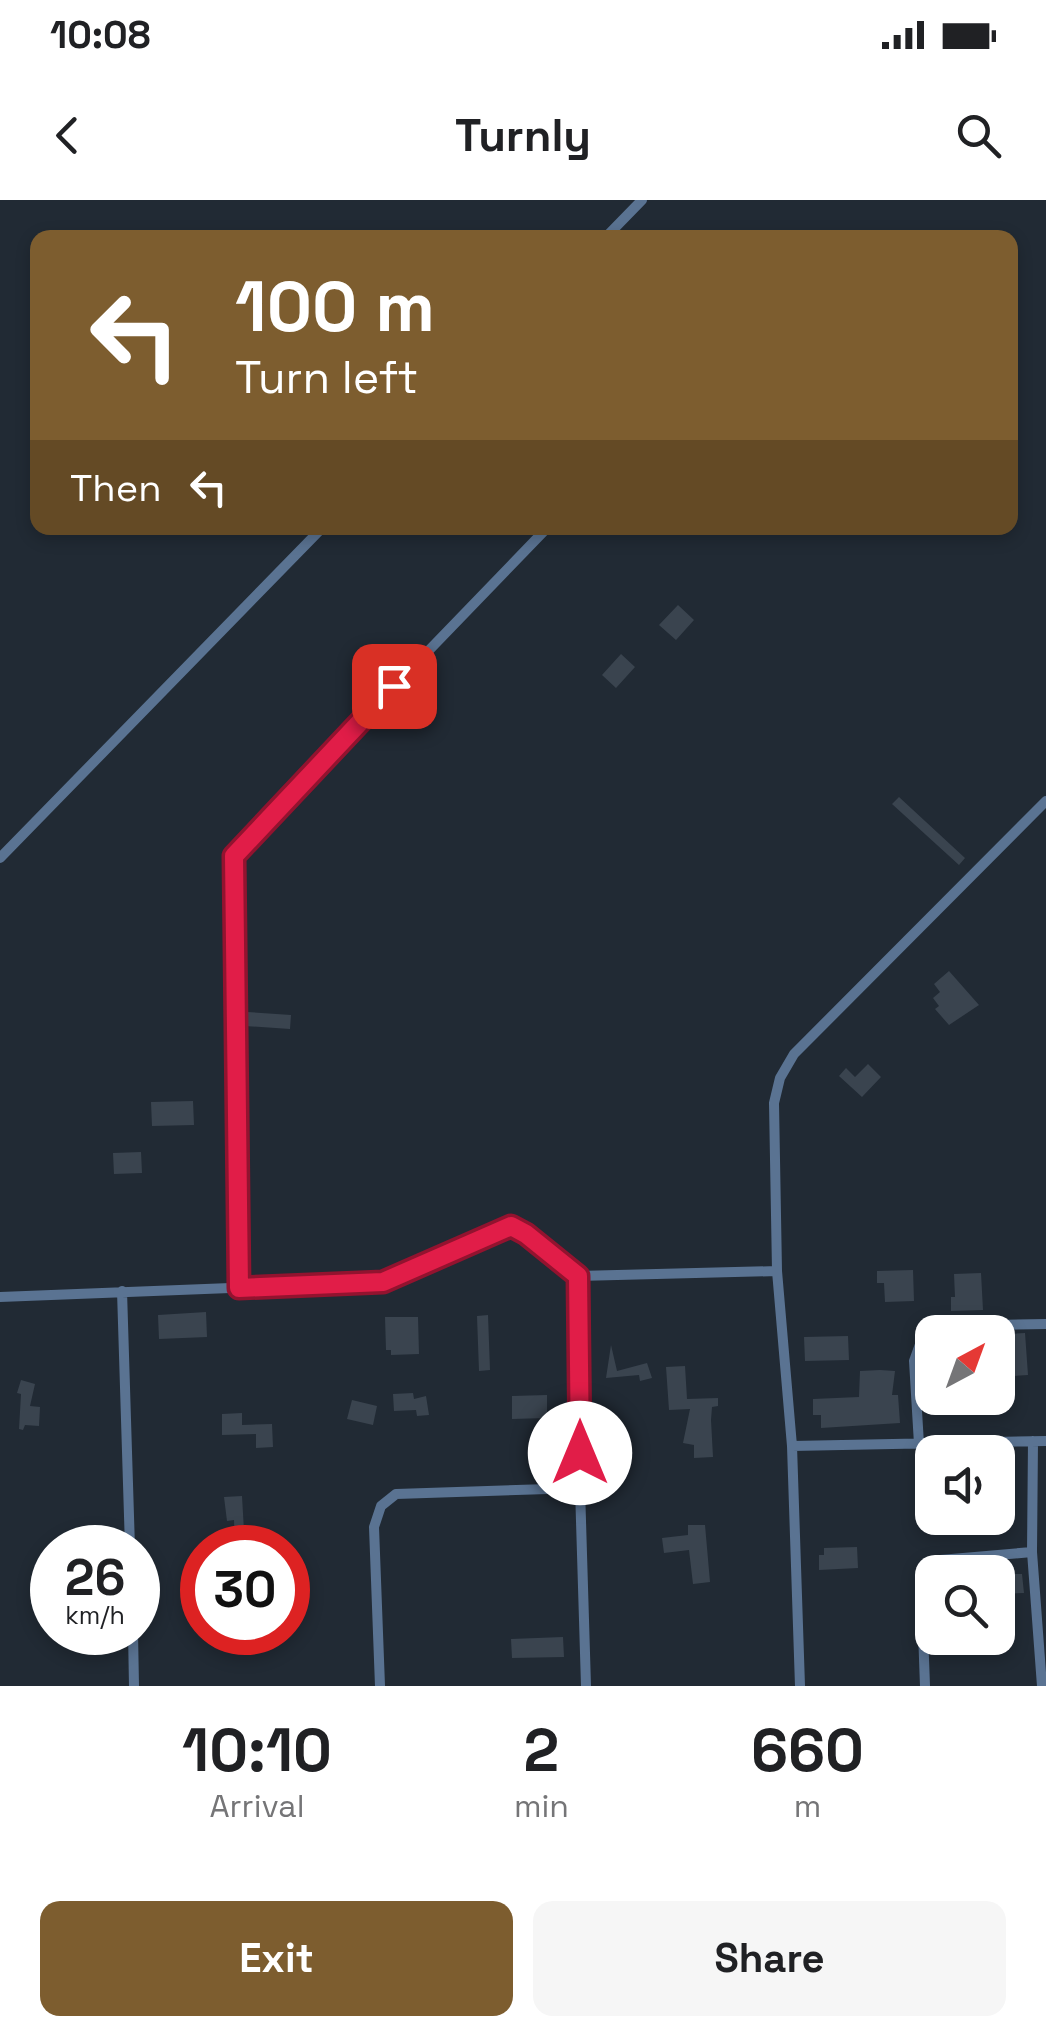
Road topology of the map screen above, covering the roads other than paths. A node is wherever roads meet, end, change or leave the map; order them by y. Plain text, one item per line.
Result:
1 (642, 200) edge
2 (614, 230) edge
3 (315, 535) edge
4 (540, 535) edge
5 (1046, 802) edge
6 (0, 858) edge
7 (778, 1272) junction
8 (578, 1276) junction
9 (239, 1288) junction
10 (122, 1291) junction
11 (0, 1297) edge
12 (1046, 1324) edge
13 (918, 1435) edge
14 (1015, 1441) edge
15 (1033, 1441) junction
16 (1046, 1441) edge
17 (915, 1444) edge
18 (792, 1446) junction
19 (580, 1488) junction
20 (129, 1525) edge
21 (1032, 1552) junction
22 (133, 1655) edge
23 (134, 1686) edge
24 (380, 1686) edge
25 (586, 1686) edge
26 (800, 1686) edge
27 (925, 1686) edge
28 (1042, 1686) edge

1 - 2 street
3 - 6 street
4 - 9 street
5 - 7 street
7 - 8 street
7 - 18 street
8 - 9 street
8 - 19 street
9 - 10 street
10 - 11 street
10 - 20 street
12 - 13 street
14 - 15 street
15 - 16 street
15 - 21 street
17 - 18 street
18 - 26 street
19 - 24 street
19 - 25 street
21 - 27 street
21 - 28 street
22 - 23 street

